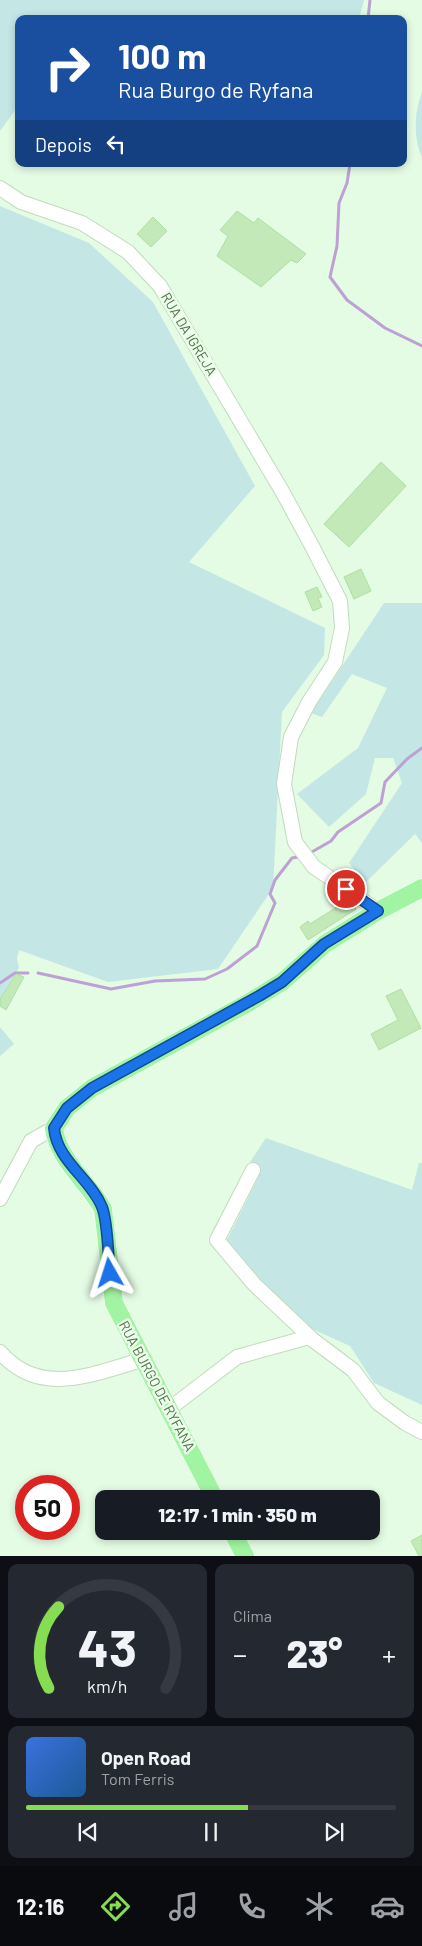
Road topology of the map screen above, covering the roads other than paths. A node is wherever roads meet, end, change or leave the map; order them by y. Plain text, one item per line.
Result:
1 (0, 188) edge
2 (422, 888) edge
3 (378, 911) junction
4 (54, 1128) junction
5 (253, 1170) dead end
6 (0, 1199) edge
7 (310, 1337) junction
8 (0, 1352) edge
9 (145, 1359) junction
10 (169, 1409) junction
11 (422, 1432) edge
12 (211, 1490) edge
13 (237, 1540) edge
14 (245, 1556) edge

1 - 3 street, RUA DA IGREJA
2 - 3 main road
3 - 4 main road
4 - 6 street
4 - 9 main road, RUA BURGO DE RYFANA
5 - 7 street
7 - 10 street
7 - 11 street
8 - 9 street
9 - 10 main road, RUA BURGO DE RYFANA
10 - 12 main road, RUA BURGO DE RYFANA
13 - 14 main road

